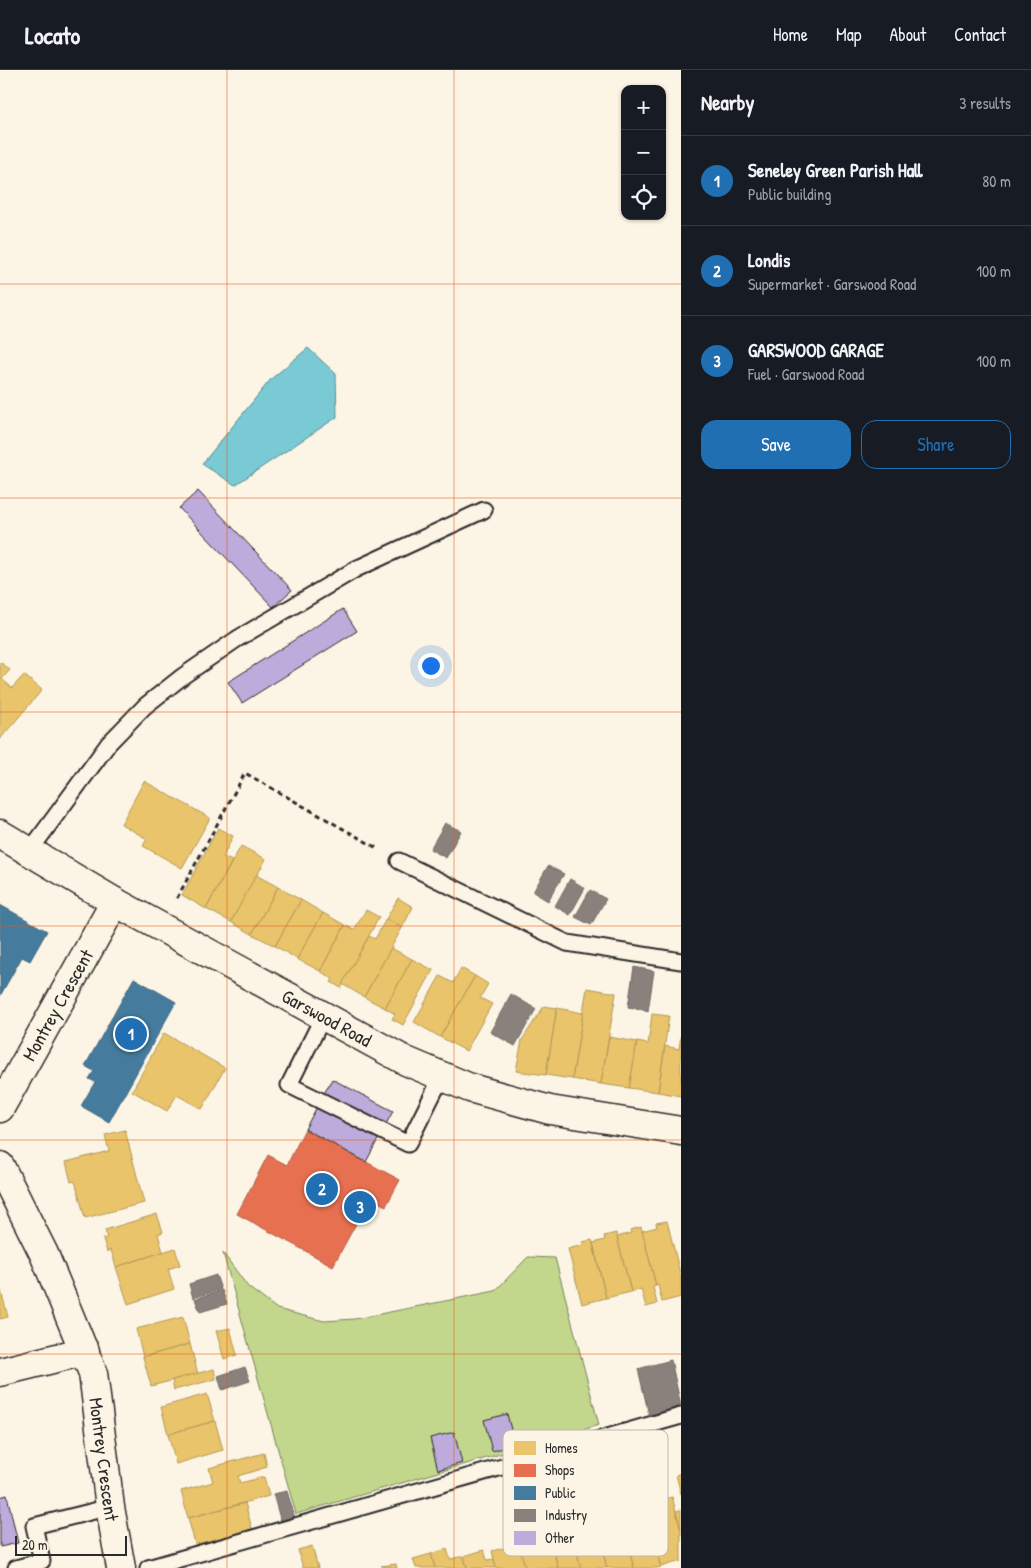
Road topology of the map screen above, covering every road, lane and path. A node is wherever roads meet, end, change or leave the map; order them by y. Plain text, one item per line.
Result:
1 (484, 510) dead end
2 (0, 834) edge
3 (29, 852) junction
4 (399, 861) joint
5 (114, 902) junction
6 (161, 927) junction
7 (681, 961) edge
8 (324, 1014) junction
9 (442, 1076) junction
10 (0, 1108) edge
11 (681, 1131) edge
12 (0, 1166) edge
13 (85, 1350) junction
14 (0, 1372) edge
15 (681, 1416) edge
16 (632, 1430) edge
17 (503, 1467) edge
18 (110, 1507) junction
19 (16, 1568) edge
20 (121, 1568) edge
21 (148, 1568) edge

1 - 3 lane
2 - 3 street, Garswood Road
3 - 5 street, Garswood Road
4 - 6 path
4 - 7 lane
5 - 6 street, Garswood Road
5 - 10 street, Montrey Crescent
6 - 8 street, Garswood Road
8 - 9 street, Garswood Road
8 - 9 lane
9 - 11 street, Garswood Road
12 - 13 street, Montrey Crescent
13 - 14 street
13 - 18 street, Montrey Crescent
15 - 16 lane
17 - 21 lane
18 - 19 lane
18 - 20 street, Montrey Crescent

